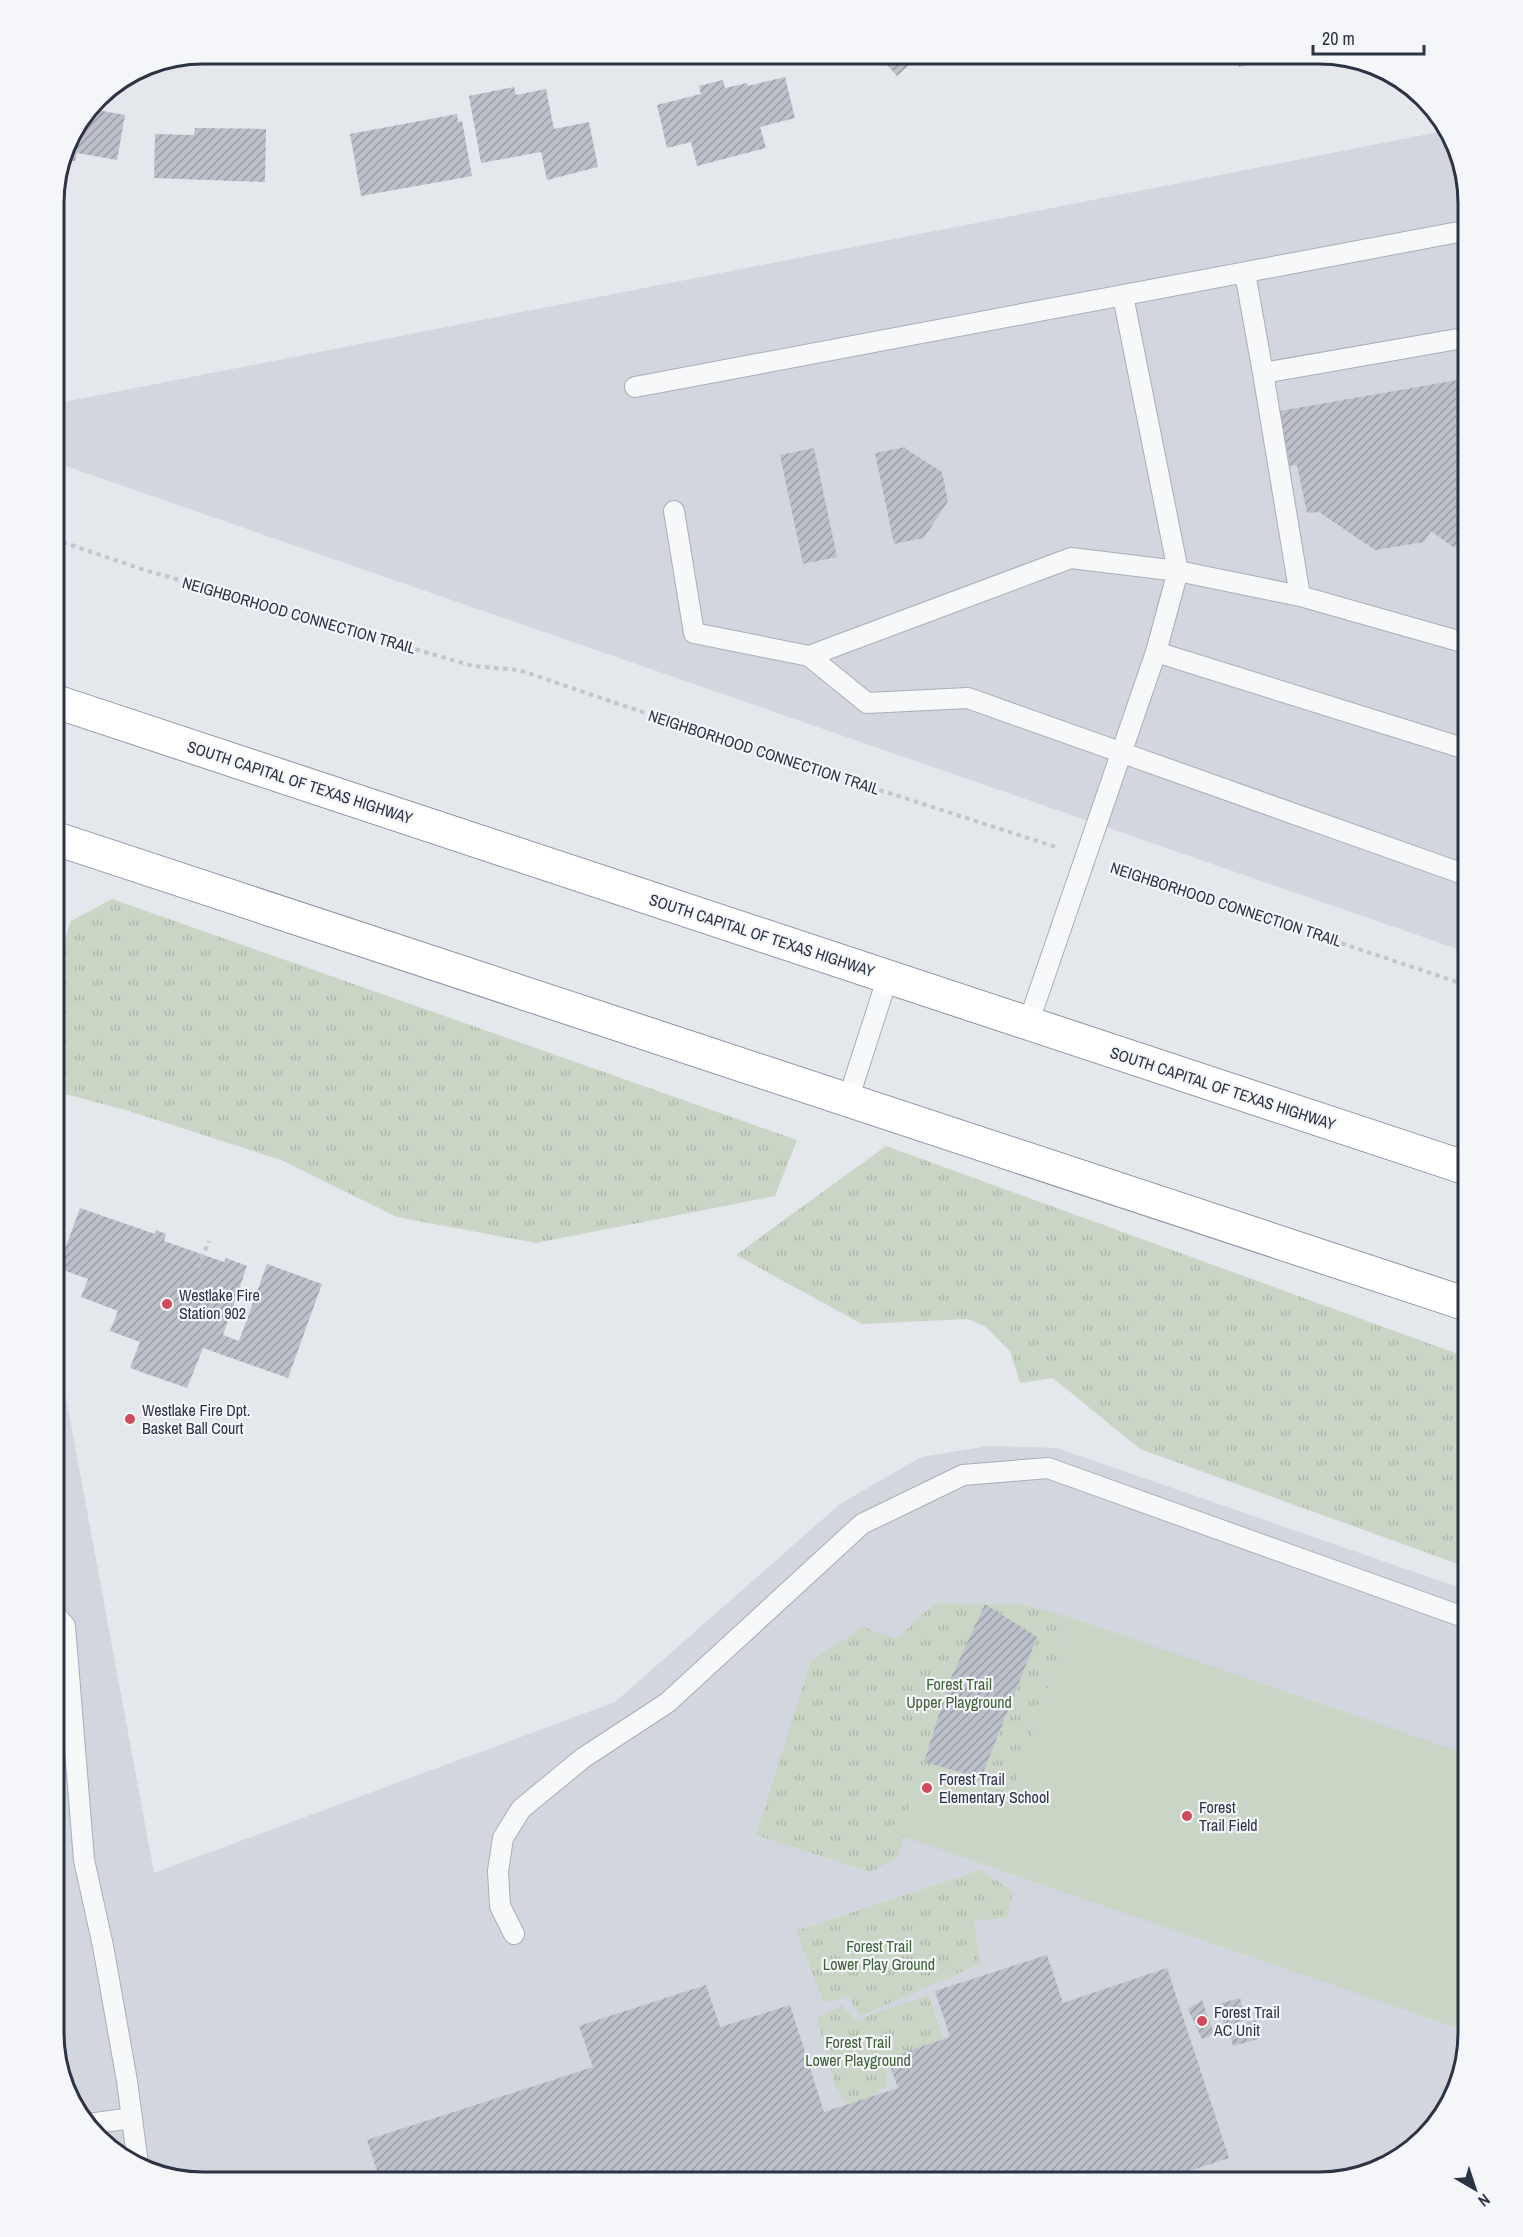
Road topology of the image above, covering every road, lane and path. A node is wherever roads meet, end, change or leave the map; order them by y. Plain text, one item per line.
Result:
1 (1459, 232) edge
2 (1245, 273) junction
3 (1123, 296) junction
4 (1459, 339) edge
5 (1263, 373) junction
6 (635, 387) dead end
7 (674, 511) dead end
8 (65, 543) edge
9 (1178, 571) junction
10 (1300, 596) junction
11 (1459, 641) edge
12 (1156, 651) junction
13 (809, 656) junction
14 (65, 705) edge
15 (1459, 747) edge
16 (1120, 752) junction
17 (65, 846) edge
18 (1084, 857) junction
19 (1459, 872) edge
20 (888, 976) junction
21 (1459, 983) edge
22 (1028, 1024) junction
23 (848, 1100) junction
24 (1459, 1166) edge
25 (209, 1241) dead end
26 (198, 1267) dead end
27 (1459, 1302) edge
28 (1459, 1615) edge
29 (64, 1625) edge
30 (514, 1934) dead end
31 (132, 2118) junction
32 (97, 2123) edge
33 (137, 2155) edge

1 - 2 lane
2 - 3 lane
2 - 5 lane
3 - 6 lane
3 - 9 lane
4 - 5 lane
5 - 10 lane
7 - 13 lane
8 - 18 path, NEIGHBORHOOD CONNECTION TRAIL
9 - 10 lane
9 - 12 lane
9 - 13 lane
10 - 11 lane
12 - 15 lane
12 - 16 lane
13 - 16 lane
14 - 20 highway, SOUTH CAPITAL OF TEXAS HIGHWAY
16 - 18 lane
16 - 19 lane
17 - 23 highway
18 - 21 path, NEIGHBORHOOD CONNECTION TRAIL
18 - 22 lane
20 - 22 highway, SOUTH CAPITAL OF TEXAS HIGHWAY
20 - 23 lane
22 - 24 highway, SOUTH CAPITAL OF TEXAS HIGHWAY
23 - 27 highway
25 - 26 path
28 - 30 lane
29 - 31 lane
31 - 32 lane
31 - 33 lane

